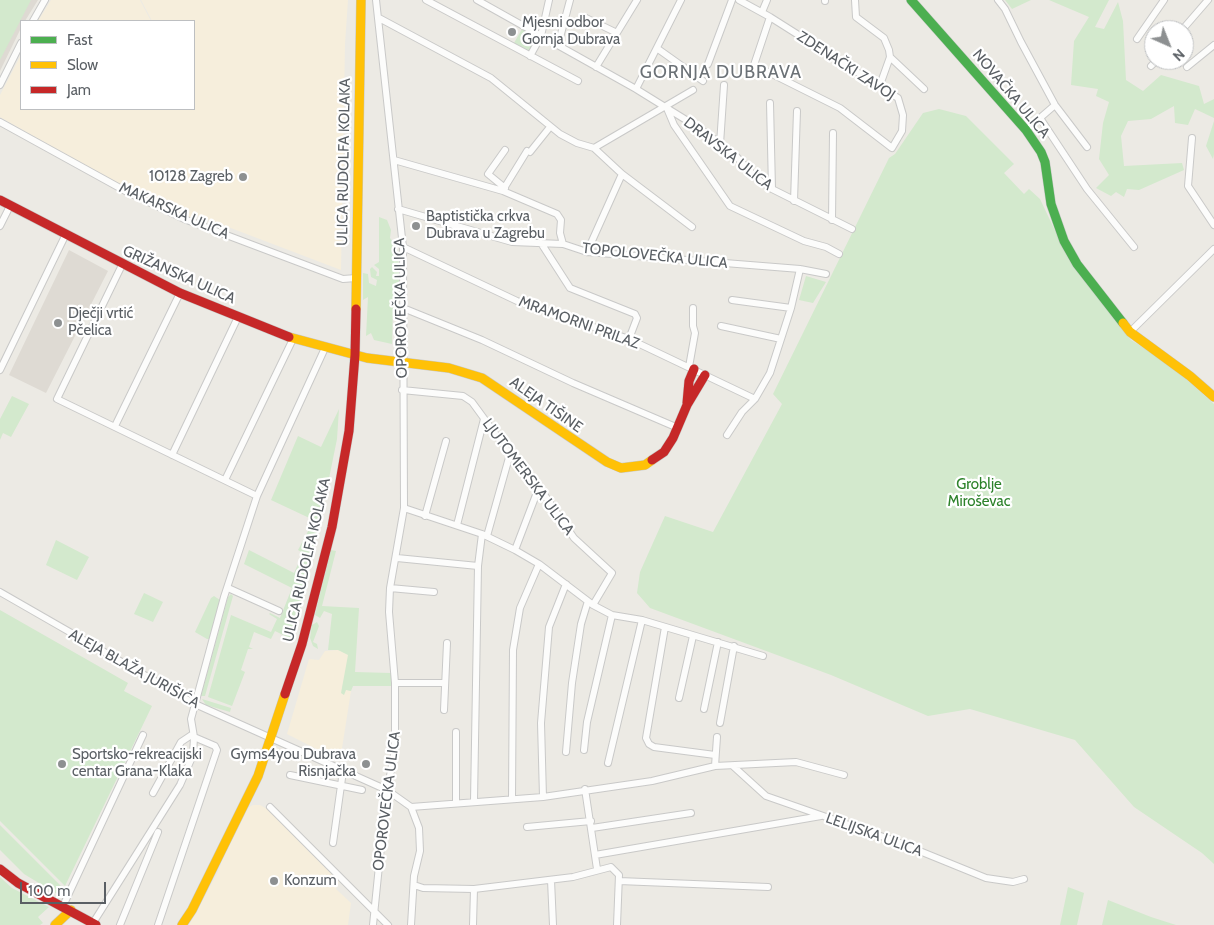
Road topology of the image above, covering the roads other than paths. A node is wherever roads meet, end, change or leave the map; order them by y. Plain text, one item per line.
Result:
1 (44, 0) edge
2 (361, 0) edge
3 (376, 0) edge
4 (426, 0) edge
5 (477, 0) edge
6 (549, 0) edge
7 (570, 0) edge
8 (637, 0) edge
9 (681, 0) edge
10 (732, 0) edge
11 (739, 0) edge
12 (767, 0) edge
13 (855, 0) edge
14 (911, 0) edge
15 (998, 0) edge
16 (1164, 0) edge
17 (1208, 0) edge
18 (762, 12) junction
19 (770, 16) junction
20 (584, 17) dead end
21 (379, 18) junction
22 (34, 20) edge
23 (1191, 20) edge
24 (615, 32) junction
25 (541, 36) junction
26 (1137, 39) dead end
27 (20, 45) edge
28 (558, 45) junction
29 (1214, 45) edge
30 (658, 49) junction
31 (530, 56) junction
32 (890, 57) junction
33 (1194, 61) edge
34 (708, 64) dead end
35 (596, 67) junction
36 (578, 81) dead end
37 (703, 81) dead end
38 (0, 85) edge
39 (724, 85) dead end
40 (880, 85) junction
41 (636, 89) junction
42 (924, 89) dead end
43 (693, 90) dead end
44 (770, 103) dead end
45 (1055, 104) junction
46 (666, 106) junction
47 (797, 111) dead end
48 (1040, 118) junction
49 (0, 122) edge
50 (550, 127) junction
51 (1026, 130) junction
52 (833, 133) dead end
53 (1192, 138) dead end
54 (720, 144) junction
55 (1087, 147) dead end
56 (594, 148) junction
57 (505, 150) dead end
58 (394, 160) junction
59 (622, 174) junction
60 (772, 189) junction
61 (504, 190) junction
62 (0, 200) edge
63 (794, 201) junction
64 (10, 206) junction
65 (398, 209) junction
66 (832, 220) junction
67 (1214, 225) edge
68 (0, 226) edge
69 (692, 227) dead end
70 (852, 229) dead end
71 (65, 236) junction
72 (541, 243) junction
73 (563, 244) junction
74 (403, 247) junction
75 (1134, 247) dead end
76 (1214, 249) edge
77 (587, 252) junction
78 (839, 254) dead end
79 (122, 265) junction
80 (800, 269) junction
81 (826, 274) dead end
82 (356, 278) junction
83 (180, 292) junction
84 (732, 300) dead end
85 (403, 308) junction
86 (693, 308) dead end
87 (791, 308) junction
88 (238, 317) junction
89 (721, 326) dead end
90 (1130, 332) junction
91 (293, 339) junction
92 (629, 339) junction
93 (781, 339) junction
94 (325, 348) junction
95 (355, 355) junction
96 (402, 363) junction
97 (692, 368) junction
98 (0, 370) edge
99 (705, 375) junction
100 (402, 390) junction
101 (1214, 397) edge
102 (755, 399) junction
103 (687, 405) junction
104 (484, 419) junction
105 (115, 426) junction
106 (678, 428) junction
107 (727, 435) dead end
108 (446, 441) dead end
109 (510, 454) junction
110 (172, 455) junction
111 (225, 480) junction
112 (539, 487) junction
113 (257, 496) junction
114 (404, 508) junction
115 (425, 516) junction
116 (457, 525) junction
117 (484, 535) junction
118 (515, 550) junction
119 (397, 558) junction
120 (539, 564) junction
121 (478, 566) junction
122 (566, 584) junction
123 (228, 588) junction
124 (390, 588) junction
125 (0, 592) edge
126 (434, 592) dead end
127 (591, 603) junction
128 (278, 611) dead end
129 (612, 615) junction
130 (642, 620) junction
131 (665, 627) junction
132 (694, 636) junction
133 (718, 642) junction
134 (447, 643) dead end
135 (734, 646) junction
136 (763, 656) dead end
137 (396, 683) junction
138 (445, 683) junction
139 (679, 698) dead end
140 (195, 704) junction
141 (704, 709) dead end
142 (444, 710) dead end
143 (720, 723) dead end
144 (456, 732) dead end
145 (143, 735) dead end
146 (194, 736) junction
147 (272, 737) junction
148 (717, 737) dead end
149 (584, 750) dead end
150 (566, 752) dead end
151 (715, 754) junction
152 (608, 763) dead end
153 (715, 766) junction
154 (733, 766) junction
155 (343, 771) junction
156 (290, 774) dead end
157 (844, 775) dead end
158 (340, 786) junction
159 (585, 789) junction
160 (362, 790) dead end
161 (388, 790) junction
162 (153, 794) dead end
163 (544, 796) junction
164 (512, 799) junction
165 (474, 800) junction
166 (456, 802) junction
167 (270, 807) dead end
168 (411, 807) junction
169 (692, 812) dead end
170 (822, 816) junction
171 (591, 825) junction
172 (527, 827) dead end
173 (158, 832) dead end
174 (333, 843) dead end
175 (595, 855) junction
176 (0, 868) edge
177 (597, 869) junction
178 (1024, 879) dead end
179 (551, 880) junction
180 (619, 881) junction
181 (414, 885) junction
182 (768, 886) dead end
183 (474, 889) junction
184 (198, 897) junction
185 (67, 908) junction
186 (374, 911) junction
187 (189, 914) junction
188 (94, 924) edge
189 (55, 925) edge
190 (120, 925) edge
191 (158, 925) edge
192 (177, 925) edge
193 (182, 925) edge
194 (186, 925) edge
195 (373, 925) edge
196 (388, 925) edge
197 (411, 925) edge
198 (473, 925) edge
199 (552, 925) edge
200 (617, 925) edge

1 - 22 street
2 - 82 street, ULICA RUDOLFA KOLAKA
3 - 21 street, OPOROVEČKA ULICA
4 - 31 street
5 - 25 street, DRAVSKA ULICA
6 - 25 street
7 - 28 street
8 - 24 street
9 - 30 street
10 - 34 street
11 - 18 street, ZDENAČKI ZAVOJ
12 - 18 street
13 - 32 street
14 - 51 street, NOVAČKA ULICA
15 - 45 street
16 - 26 street
17 - 23 street
18 - 19 street, ZDENAČKI ZAVOJ
19 - 40 street, ZDENAČKI ZAVOJ
19 - 40 street, ZDENAČKI ZAVOJ
20 - 24 street
21 - 50 street
21 - 58 street, OPOROVEČKA ULICA
24 - 35 street
25 - 28 street, DRAVSKA ULICA
25 - 31 street
27 - 38 street
28 - 35 street, DRAVSKA ULICA
29 - 33 street
30 - 37 street
30 - 41 street
31 - 36 street
32 - 40 street
32 - 42 street
35 - 41 street, DRAVSKA ULICA
39 - 54 street
41 - 46 street, DRAVSKA ULICA
43 - 46 street
44 - 60 street
45 - 48 street
45 - 55 street
46 - 54 street, DRAVSKA ULICA
46 - 56 street
46 - 78 street
47 - 63 street
48 - 51 street
48 - 75 street
49 - 82 street, MAKARSKA ULICA
50 - 56 street
50 - 61 street
51 - 90 street, NOVAČKA ULICA
52 - 66 street
53 - 67 street
54 - 60 street, DRAVSKA ULICA
56 - 59 street
57 - 61 street
58 - 61 street
58 - 65 street, OPOROVEČKA ULICA
59 - 69 street
59 - 77 street
60 - 63 street, DRAVSKA ULICA
61 - 73 street
62 - 64 street, GRIŽANSKA ULICA
63 - 66 street, DRAVSKA ULICA
64 - 68 street
64 - 71 street, GRIŽANSKA ULICA
65 - 72 street, TOPOLOVEČKA ULICA
65 - 74 street, OPOROVEČKA ULICA
66 - 70 street, DRAVSKA ULICA
71 - 79 street, GRIŽANSKA ULICA
71 - 98 street
72 - 73 street, TOPOLOVEČKA ULICA
72 - 92 street
73 - 77 street, TOPOLOVEČKA ULICA
74 - 85 street, OPOROVEČKA ULICA
74 - 92 street, MRAMORNI PRILAZ
76 - 90 street
77 - 80 street, TOPOLOVEČKA ULICA
79 - 83 street, GRIŽANSKA ULICA
79 - 105 street
80 - 81 street, TOPOLOVEČKA ULICA
80 - 87 street
82 - 95 street, ULICA RUDOLFA KOLAKA
83 - 88 street, GRIŽANSKA ULICA
83 - 105 street
84 - 87 street
85 - 96 street, OPOROVEČKA ULICA
85 - 106 street
86 - 97 street
87 - 93 street
88 - 91 street, GRIŽANSKA ULICA
88 - 110 street
89 - 93 street
90 - 101 street, NOVAČKA ULICA
91 - 94 street, GRIŽANSKA ULICA
91 - 111 street
92 - 97 street, MRAMORNI PRILAZ
93 - 102 street
94 - 95 street, GRIŽANSKA ULICA
94 - 113 street
95 - 96 street, ALEJA TIŠINE
95 - 147 street, ULICA RUDOLFA KOLAKA
96 - 100 street, OPOROVEČKA ULICA
96 - 106 street, ALEJA TIŠINE
97 - 99 street, MRAMORNI PRILAZ
97 - 103 street, ALEJA TIŠINE
99 - 102 street, MRAMORNI PRILAZ
99 - 103 street, ALEJA TIŠINE
100 - 104 street, LJUTOMERSKA ULICA
100 - 114 street, OPOROVEČKA ULICA
102 - 107 street
103 - 106 street, ALEJA TIŠINE
104 - 109 street, LJUTOMERSKA ULICA
104 - 116 street
105 - 110 street
108 - 115 street
109 - 112 street, LJUTOMERSKA ULICA
109 - 117 street
110 - 111 street
111 - 113 street
112 - 118 street
112 - 127 street, LJUTOMERSKA ULICA
113 - 123 street
114 - 115 street
114 - 119 street, OPOROVEČKA ULICA
115 - 116 street
116 - 117 street
117 - 118 street
117 - 121 street
118 - 120 street
119 - 121 street
119 - 124 street, OPOROVEČKA ULICA
120 - 122 street
120 - 164 street
121 - 165 street
122 - 127 street
122 - 163 street
123 - 128 street
123 - 140 street
124 - 126 street
124 - 137 street, OPOROVEČKA ULICA
125 - 140 street, ALEJA BLAŽA JURIŠIĆA
127 - 129 street
127 - 150 street
129 - 130 street
129 - 149 street
130 - 131 street
130 - 152 street
131 - 132 street
131 - 151 street
132 - 133 street
132 - 139 street
133 - 135 street
133 - 141 street
134 - 138 street
135 - 136 street
135 - 143 street
137 - 138 street
137 - 161 street, OPOROVEČKA ULICA
138 - 142 street
140 - 146 street
140 - 147 street, ALEJA BLAŽA JURIŠIĆA
144 - 166 street
145 - 185 street
146 - 162 street
146 - 188 street
146 - 191 street
147 - 155 street, ALEJA BLAŽA JURIŠIĆA
147 - 184 street, ULICA RUDOLFA KOLAKA
148 - 151 street
151 - 153 street
153 - 154 street
153 - 159 street
154 - 157 street
154 - 170 street, LELIJSKA ULICA
155 - 158 street
155 - 161 street, ALEJA BLAŽA JURIŠIĆA
156 - 158 street
158 - 160 street
158 - 174 street
159 - 163 street
159 - 171 street
161 - 168 street
161 - 186 street, OPOROVEČKA ULICA
163 - 164 street
164 - 165 street
165 - 166 street
166 - 168 street
167 - 186 street
168 - 181 street
169 - 171 street
170 - 175 street
170 - 178 street, LELIJSKA ULICA
171 - 172 street
171 - 175 street
173 - 190 street
175 - 177 street
176 - 185 street
177 - 179 street
177 - 180 street
179 - 183 street
179 - 199 street
180 - 182 street
180 - 200 street
181 - 183 street
181 - 197 street
183 - 198 street
184 - 187 street, ULICA RUDOLFA KOLAKA
184 - 192 street, ULICA RUDOLFA KOLAKA
185 - 188 street
185 - 189 street
186 - 195 street, OPOROVEČKA ULICA
186 - 196 street
187 - 193 street, ULICA RUDOLFA KOLAKA
187 - 194 street

